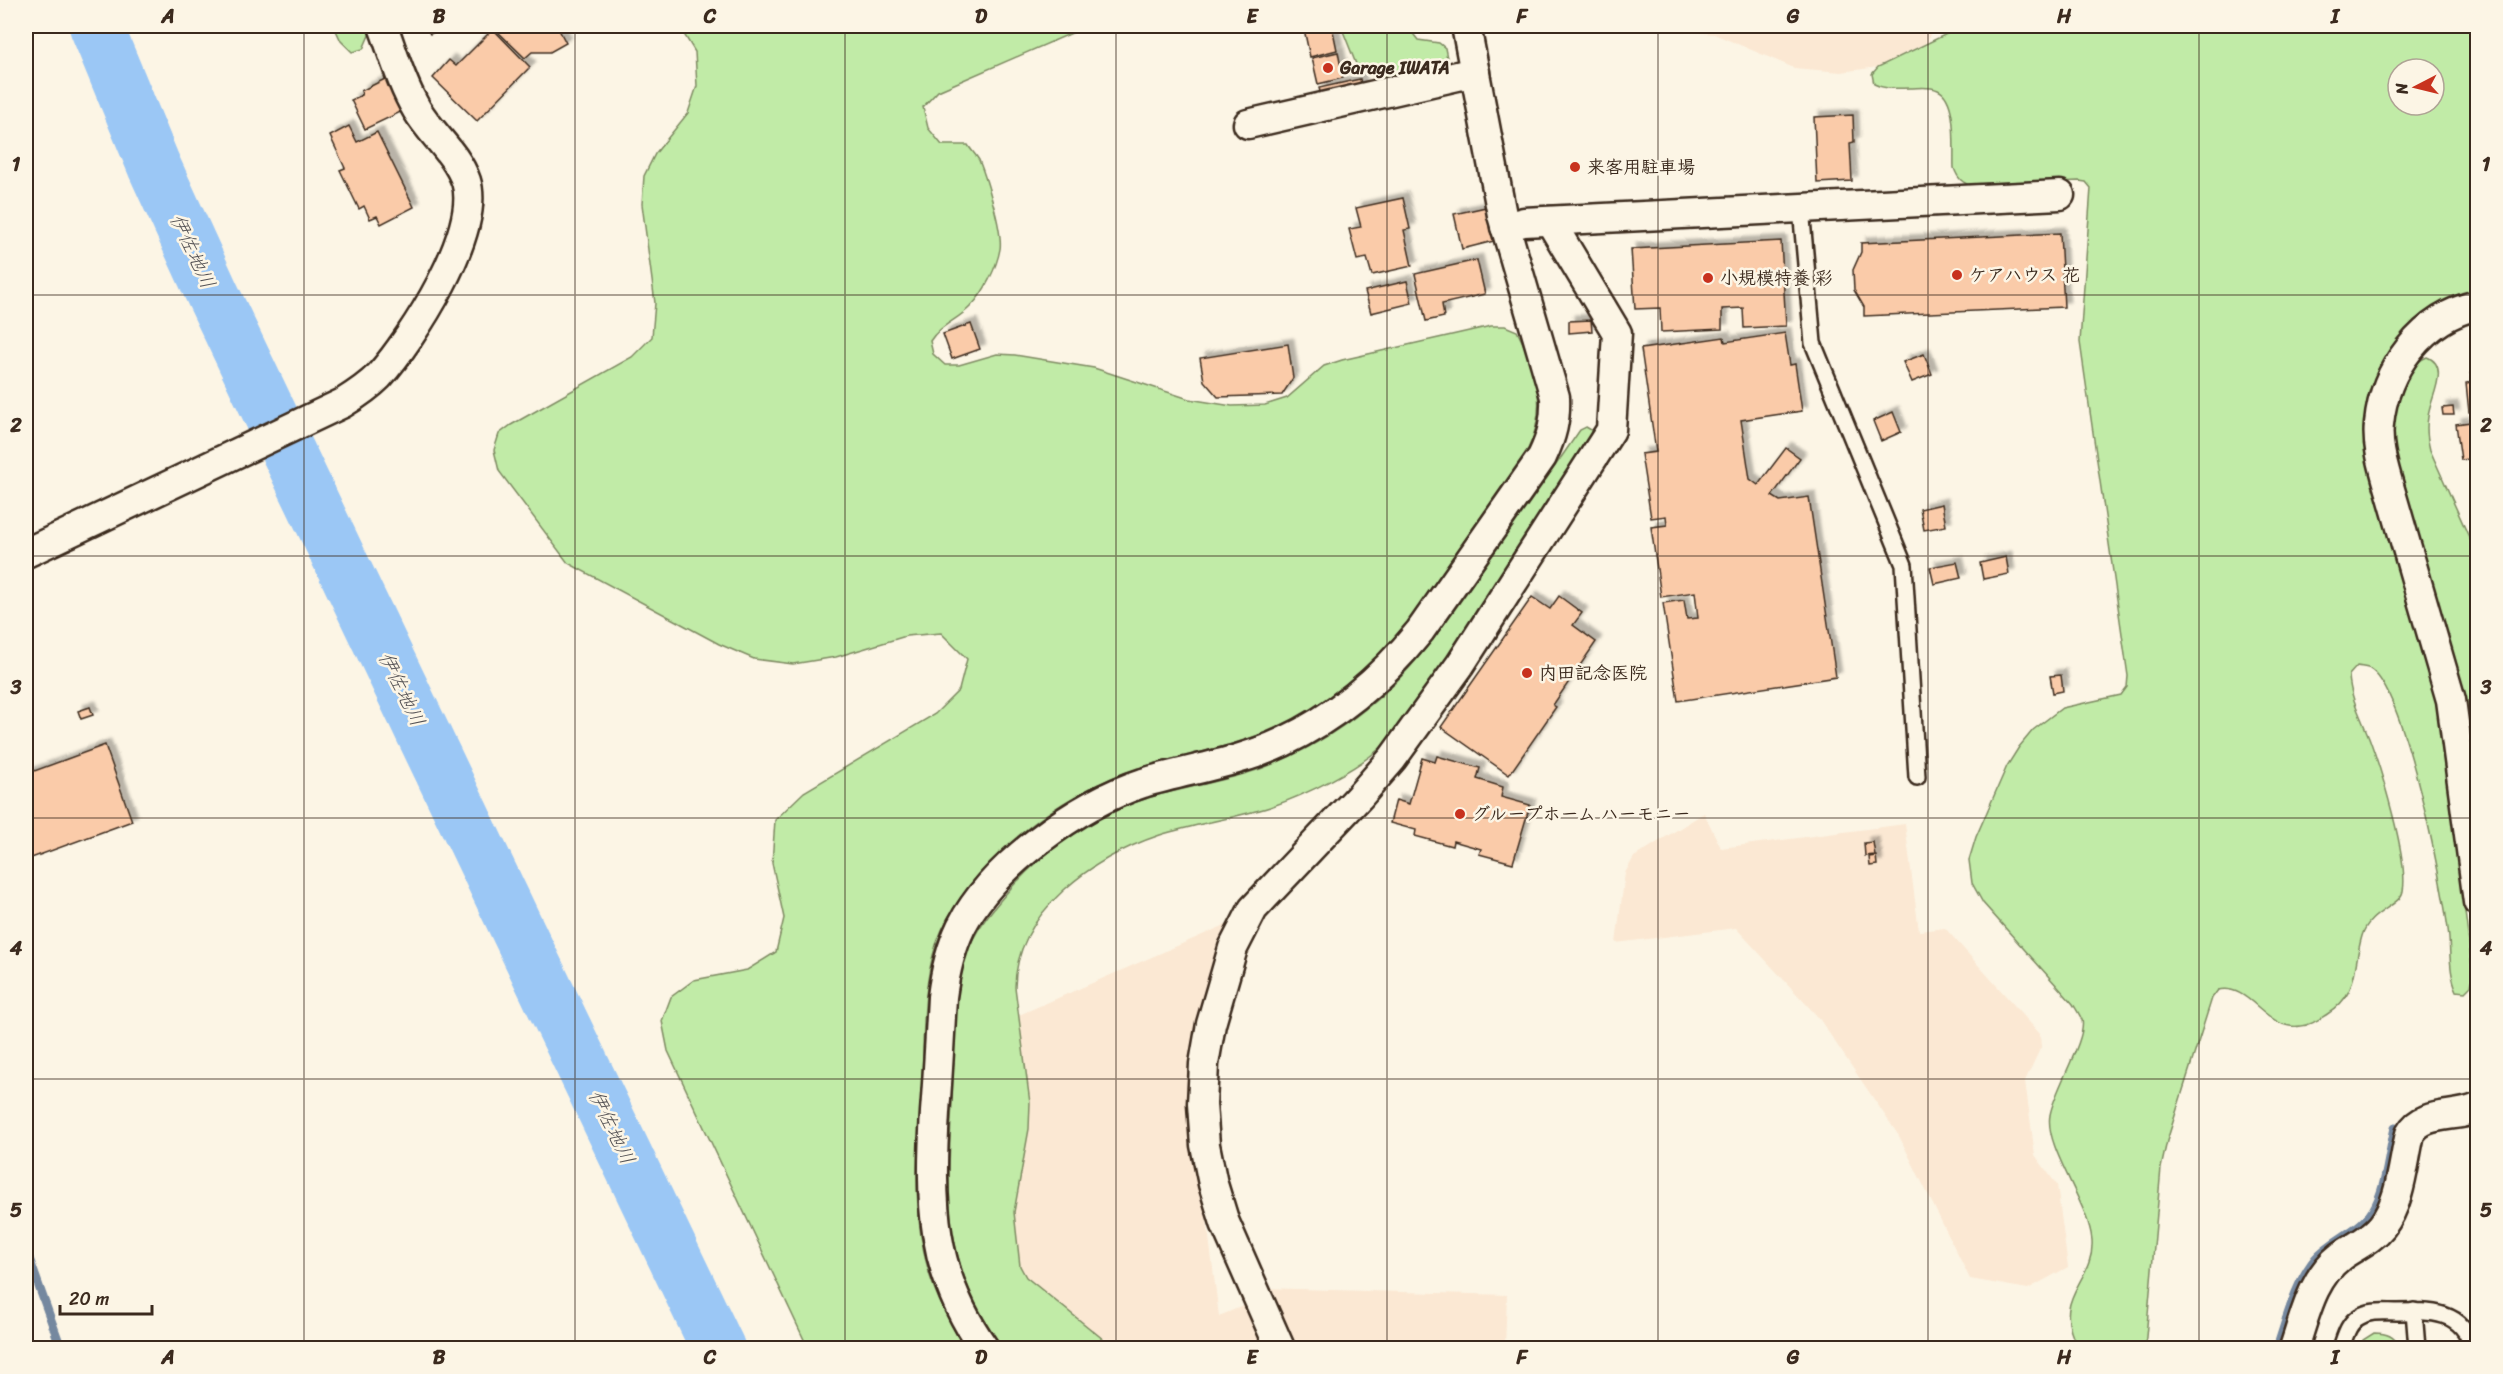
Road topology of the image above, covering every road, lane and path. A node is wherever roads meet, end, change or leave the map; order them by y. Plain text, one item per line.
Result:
1 (383, 26) edge
2 (1466, 26) edge
3 (1474, 72) junction
4 (1248, 124) dead end
5 (2060, 195) dead end
6 (1801, 208) junction
7 (1550, 220) junction
8 (1505, 227) junction
9 (2478, 305) edge
10 (26, 553) edge
11 (1917, 777) dead end
12 (2478, 902) edge
13 (2478, 1108) edge
14 (2414, 1311) junction
15 (984, 1348) edge
16 (1280, 1348) edge
17 (2294, 1348) edge
18 (2341, 1348) edge
19 (2417, 1348) edge
20 (2472, 1348) edge

1 - 10 street
2 - 3 street
3 - 4 street
3 - 8 street
5 - 6 street
6 - 7 street
6 - 11 lane
7 - 8 street
7 - 16 street
8 - 15 street
9 - 12 street
13 - 17 street
14 - 18 lane
14 - 19 lane
14 - 20 lane

